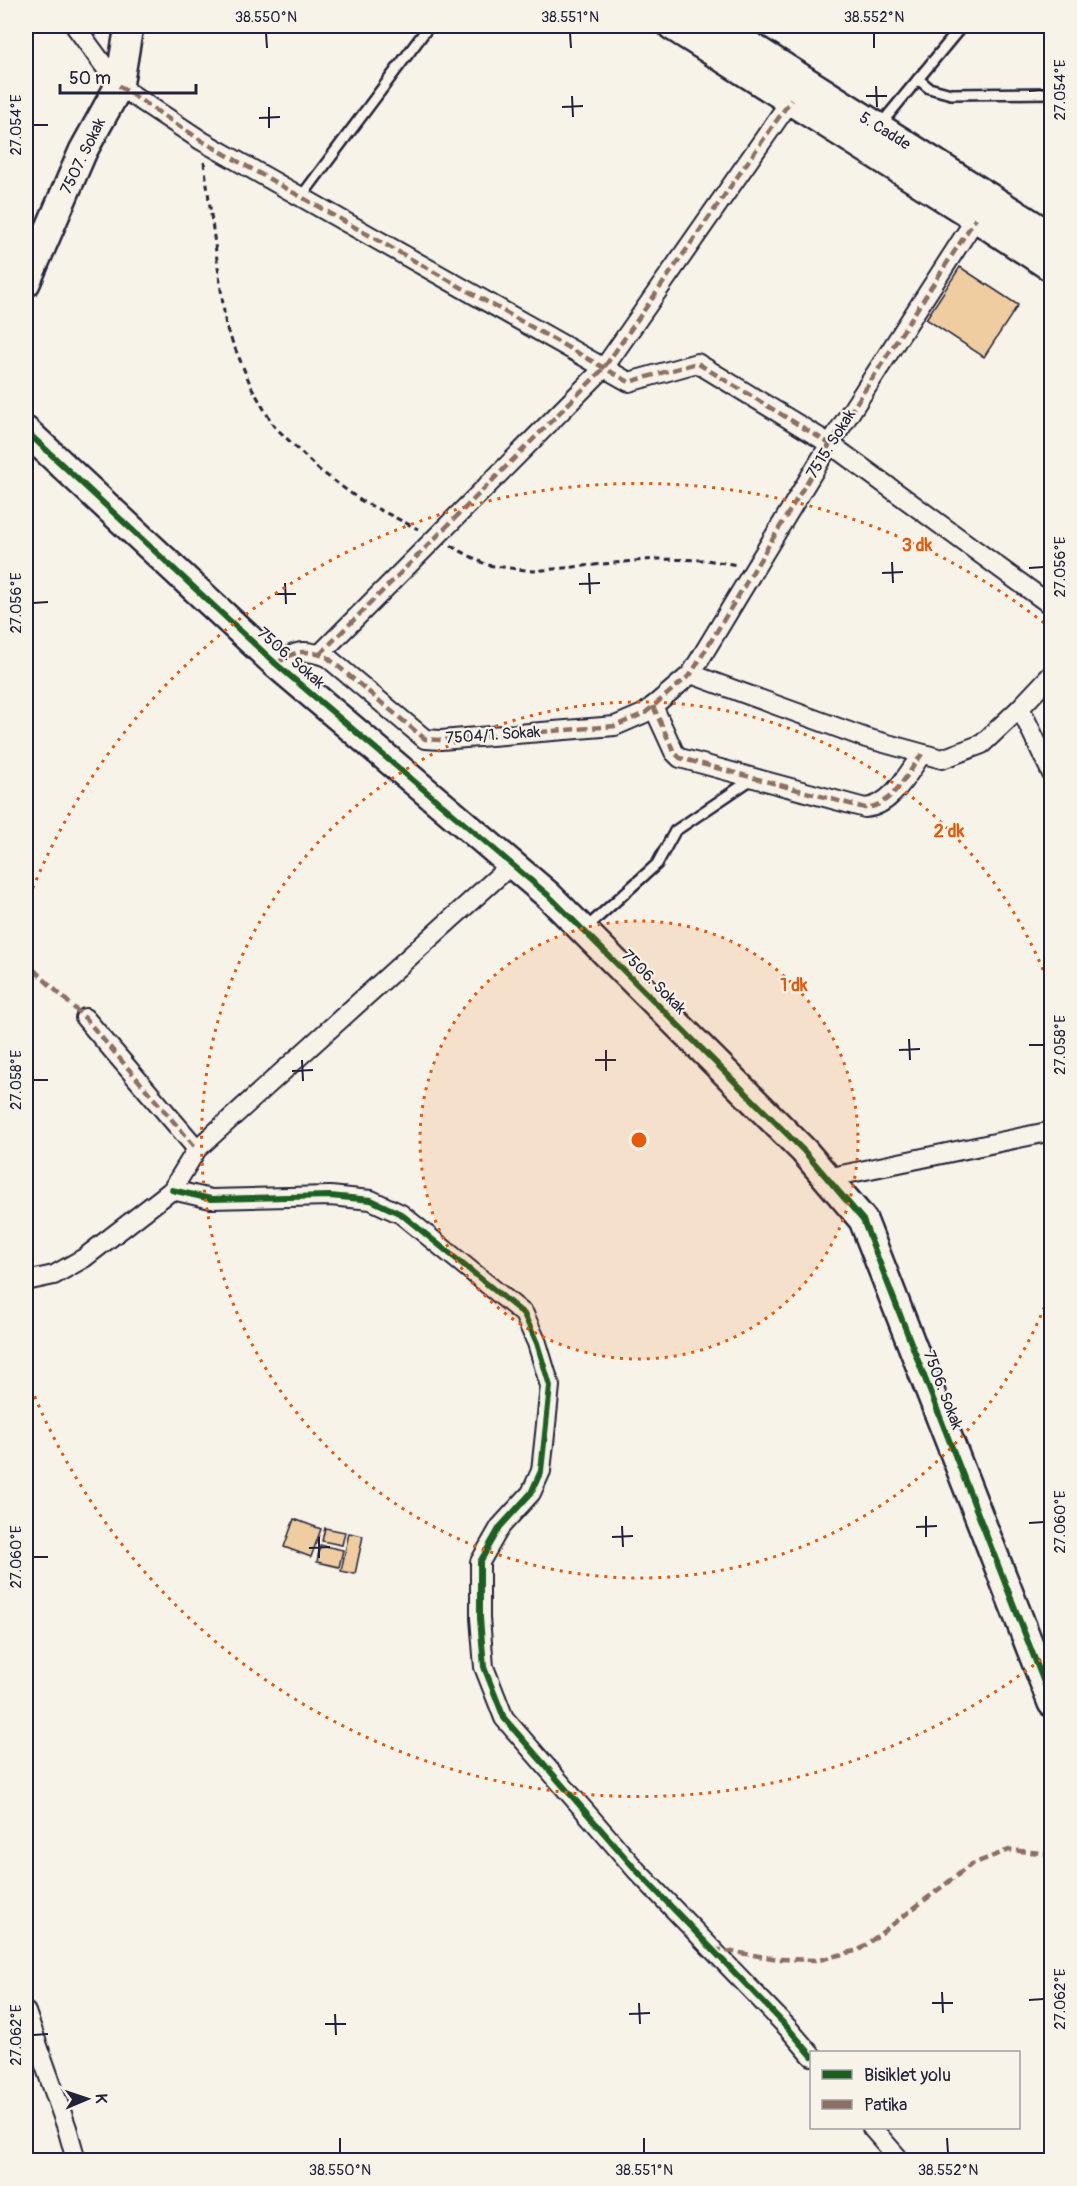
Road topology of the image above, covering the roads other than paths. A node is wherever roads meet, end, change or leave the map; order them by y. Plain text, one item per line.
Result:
1 (75, 26) edge
2 (129, 26) edge
3 (429, 26) edge
4 (672, 26) edge
5 (719, 26) edge
6 (962, 26) edge
7 (918, 79) junction
8 (119, 86) junction
9 (1052, 93) edge
10 (791, 100) junction
11 (878, 127) junction
12 (301, 197) junction
13 (976, 218) junction
14 (1052, 237) edge
15 (1052, 268) edge
16 (26, 283) edge
17 (603, 369) junction
18 (26, 431) edge
19 (830, 444) junction
20 (1052, 606) edge
21 (320, 654) junction
22 (276, 664) junction
23 (691, 674) junction
24 (1052, 674) edge
25 (653, 706) junction
26 (1020, 708) junction
27 (922, 754) junction
28 (1052, 774) edge
29 (754, 778) junction
30 (512, 864) junction
31 (584, 930) junction
32 (85, 1018) dead end
33 (1052, 1131) edge
34 (197, 1149) junction
35 (827, 1178) junction
36 (172, 1190) junction
37 (26, 1281) edge
38 (1045, 1671) edge
39 (1052, 1703) edge
40 (26, 2012) edge
41 (810, 2054) edge
42 (875, 2129) edge
43 (76, 2160) edge
44 (900, 2160) edge

1 - 8 street
2 - 8 street, 7507. Sokak
3 - 12 lane
4 - 10 street
5 - 11 street, 5. Cadde
6 - 7 lane
7 - 9 lane
7 - 11 lane
8 - 12 street
8 - 16 street, 7507. Sokak
10 - 13 street
10 - 17 street
11 - 14 street, 5. Cadde
12 - 17 street
13 - 15 street
13 - 19 street, 7515. Sokak
17 - 19 street
17 - 21 street
18 - 22 street, 7506. Sokak
19 - 20 street
19 - 23 street, 7515. Sokak
21 - 22 street
21 - 25 street, 7504/1. Sokak
22 - 30 street, 7506. Sokak
23 - 25 street, 7504/1. Sokak
23 - 27 street
24 - 26 street
25 - 29 street
26 - 27 street
26 - 28 street
27 - 29 street
29 - 31 lane
30 - 31 street, 7506. Sokak
30 - 34 street
31 - 35 street, 7506. Sokak
32 - 34 street
33 - 35 street
34 - 36 street
35 - 38 street, 7506. Sokak
36 - 37 street
36 - 41 street
38 - 39 street, 7506. Sokak
40 - 43 street
42 - 44 street

